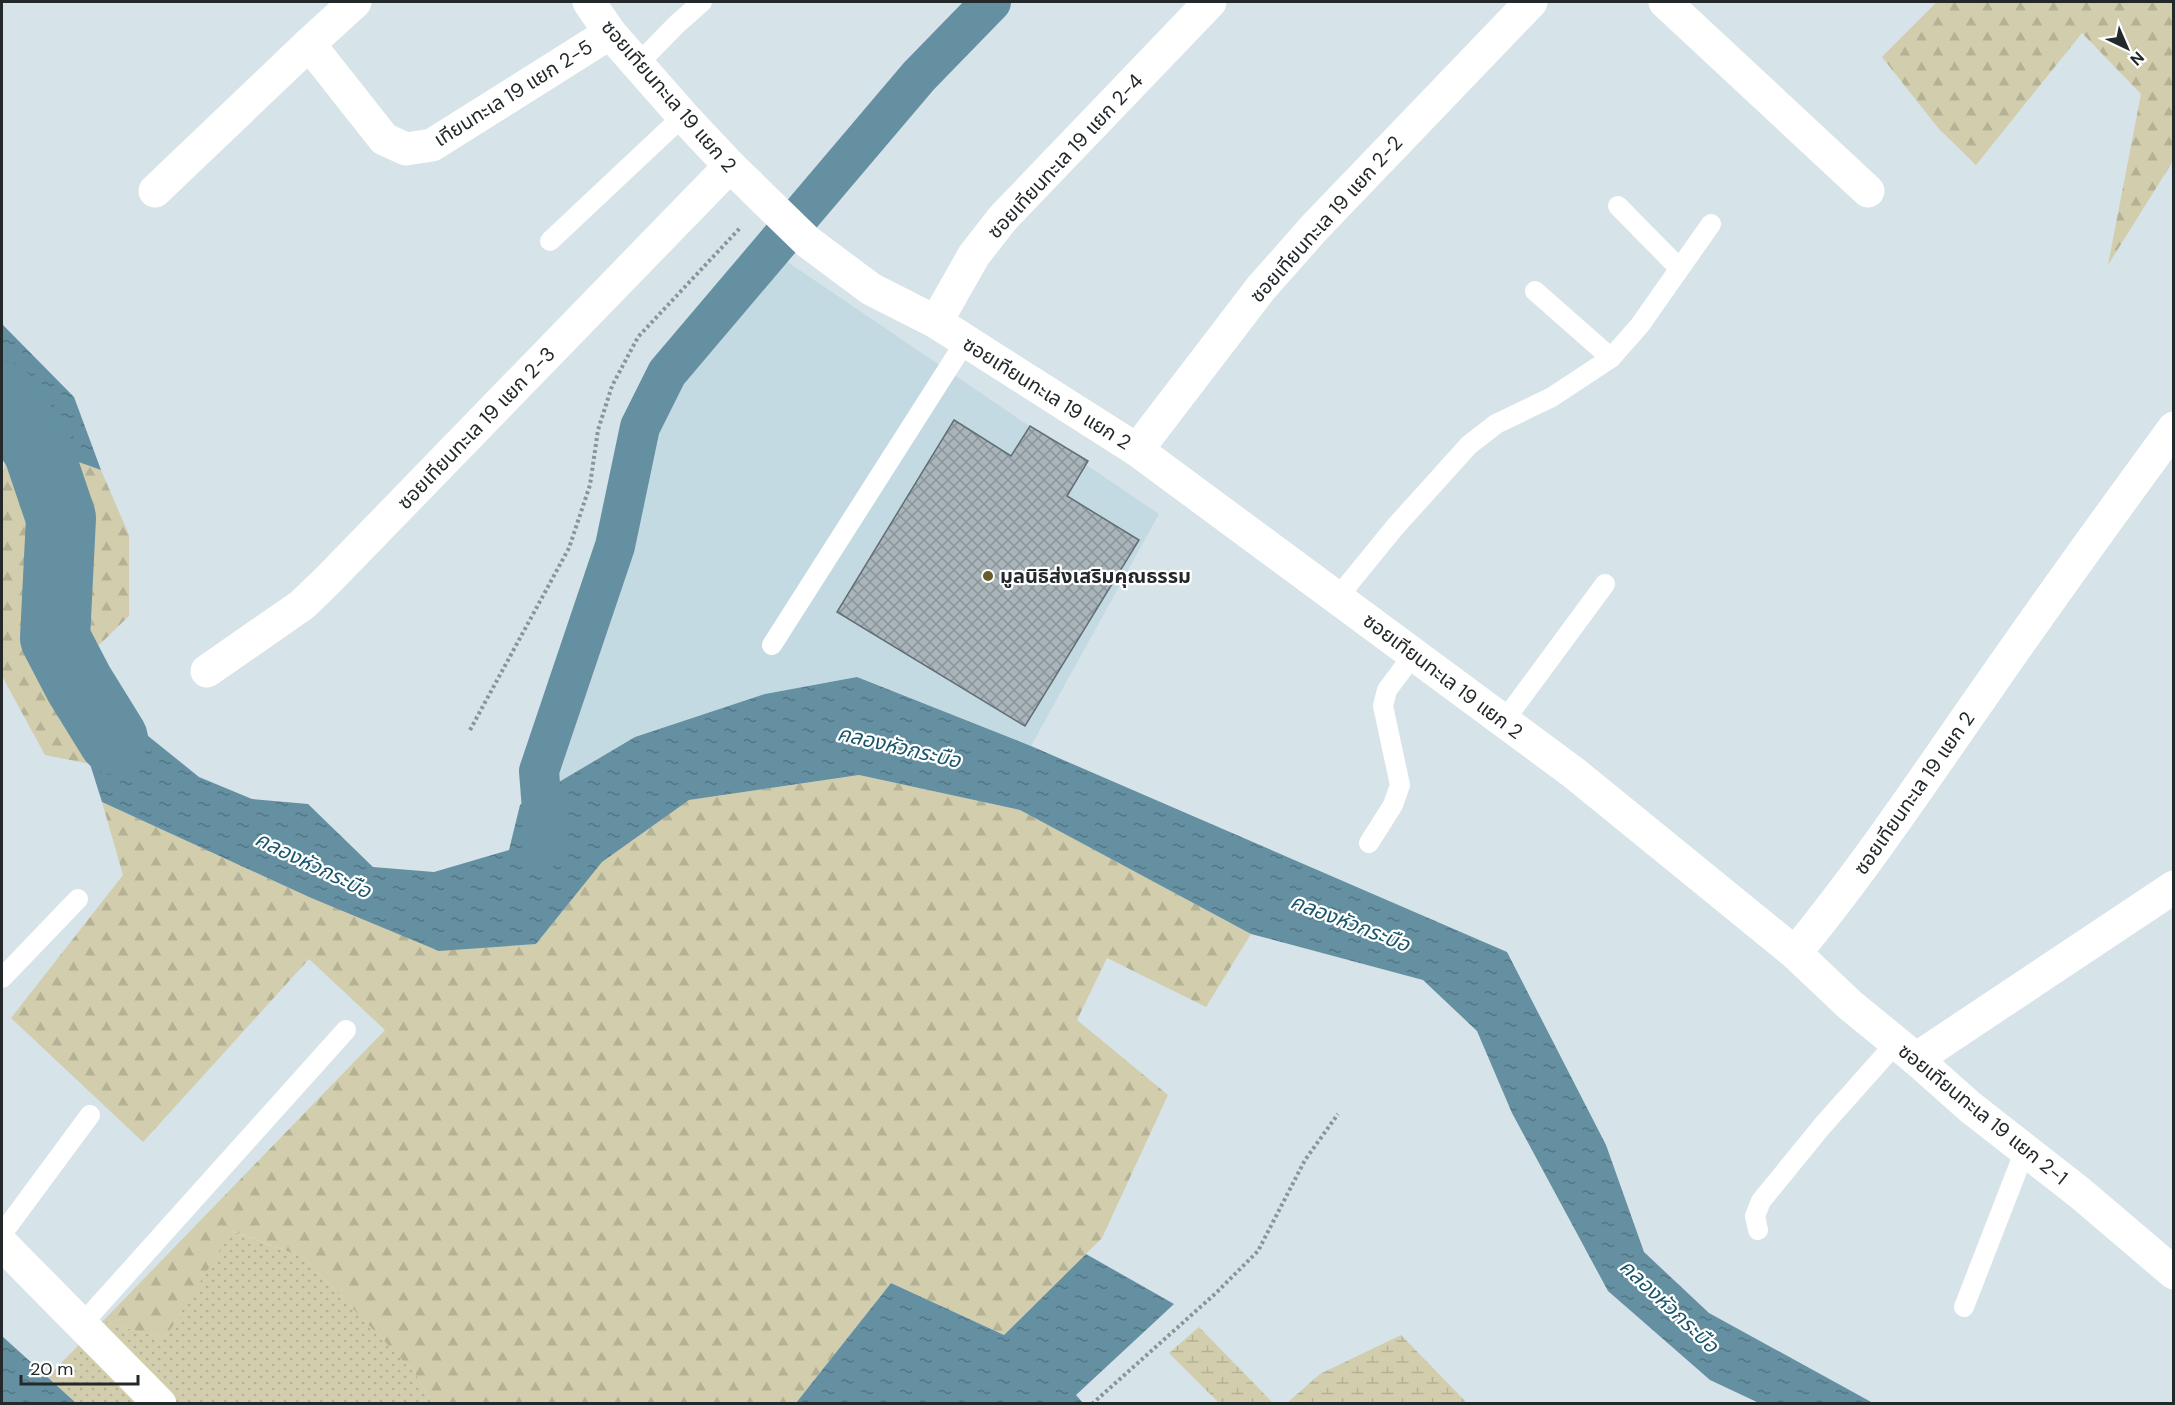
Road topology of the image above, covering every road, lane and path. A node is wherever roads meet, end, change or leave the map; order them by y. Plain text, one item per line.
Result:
1 (355, 2) edge
2 (589, 2) edge
3 (702, 2) edge
4 (1210, 2) edge
5 (1531, 2) edge
6 (1665, 2) edge
7 (610, 33) junction
8 (309, 44) junction
9 (638, 64) junction
10 (683, 116) junction
11 (730, 166) junction
12 (1868, 190) dead end
13 (155, 191) dead end
14 (769, 204) junction
15 (1618, 206) dead end
16 (1711, 224) dead end
17 (550, 241) dead end
18 (1679, 268) junction
19 (1535, 291) dead end
20 (936, 322) junction
21 (966, 342) junction
22 (1611, 358) junction
23 (2174, 428) edge
24 (1137, 450) junction
25 (1605, 584) dead end
26 (1338, 597) junction
27 (772, 645) dead end
28 (1414, 654) junction
29 (207, 670) dead end
30 (1503, 721) junction
31 (470, 730) dead end
32 (1369, 843) dead end
33 (2174, 887) edge
34 (78, 899) dead end
35 (1795, 953) junction
36 (2, 978) edge
37 (346, 1030) dead end
38 (1906, 1051) junction
39 (1338, 1114) dead end
40 (90, 1115) dead end
41 (2025, 1150) junction
42 (1758, 1230) dead end
43 (2, 1234) edge
44 (2, 1244) edge
45 (2171, 1267) edge
46 (1964, 1307) dead end
47 (82, 1324) junction
48 (160, 1404) edge
49 (1092, 1404) edge

1 - 8 street
2 - 7 street, ซอยเทียนทะเล 19 แยก 2
3 - 9 lane
4 - 20 street, ซอยเทียนทะเล 19 แยก 2-4
5 - 24 street, ซอยเทียนทะเล 19 แยก 2-2
6 - 12 street
7 - 8 street, เทียนทะเล 19 แยก 2-5
7 - 9 street, ซอยเทียนทะเล 19 แยก 2
8 - 13 street
9 - 10 street, ซอยเทียนทะเล 19 แยก 2
10 - 11 street, ซอยเทียนทะเล 19 แยก 2
10 - 17 lane
11 - 14 street, ซอยเทียนทะเล 19 แยก 2
11 - 29 street, ซอยเทียนทะเล 19 แยก 2-3
14 - 20 street, ซอยเทียนทะเล 19 แยก 2
14 - 31 path
15 - 18 lane
16 - 18 lane
18 - 22 lane
19 - 22 lane
20 - 21 street, ซอยเทียนทะเล 19 แยก 2
21 - 24 street, ซอยเทียนทะเล 19 แยก 2
21 - 27 lane
22 - 26 lane
23 - 35 street, ซอยเทียนทะเล 19 แยก 2
24 - 26 street, ซอยเทียนทะเล 19 แยก 2
25 - 30 lane
26 - 28 street, ซอยเทียนทะเล 19 แยก 2
28 - 30 street, ซอยเทียนทะเล 19 แยก 2
28 - 32 lane
30 - 35 street, ซอยเทียนทะเล 19 แยก 2
33 - 38 street
34 - 36 lane
35 - 38 street, ซอยเทียนทะเล 19 แยก 2-1
37 - 47 lane
38 - 41 street, ซอยเทียนทะเล 19 แยก 2-1
38 - 42 lane
39 - 49 path
40 - 43 lane
41 - 45 street, ซอยเทียนทะเล 19 แยก 2-1
41 - 46 lane
44 - 47 street
47 - 48 street

